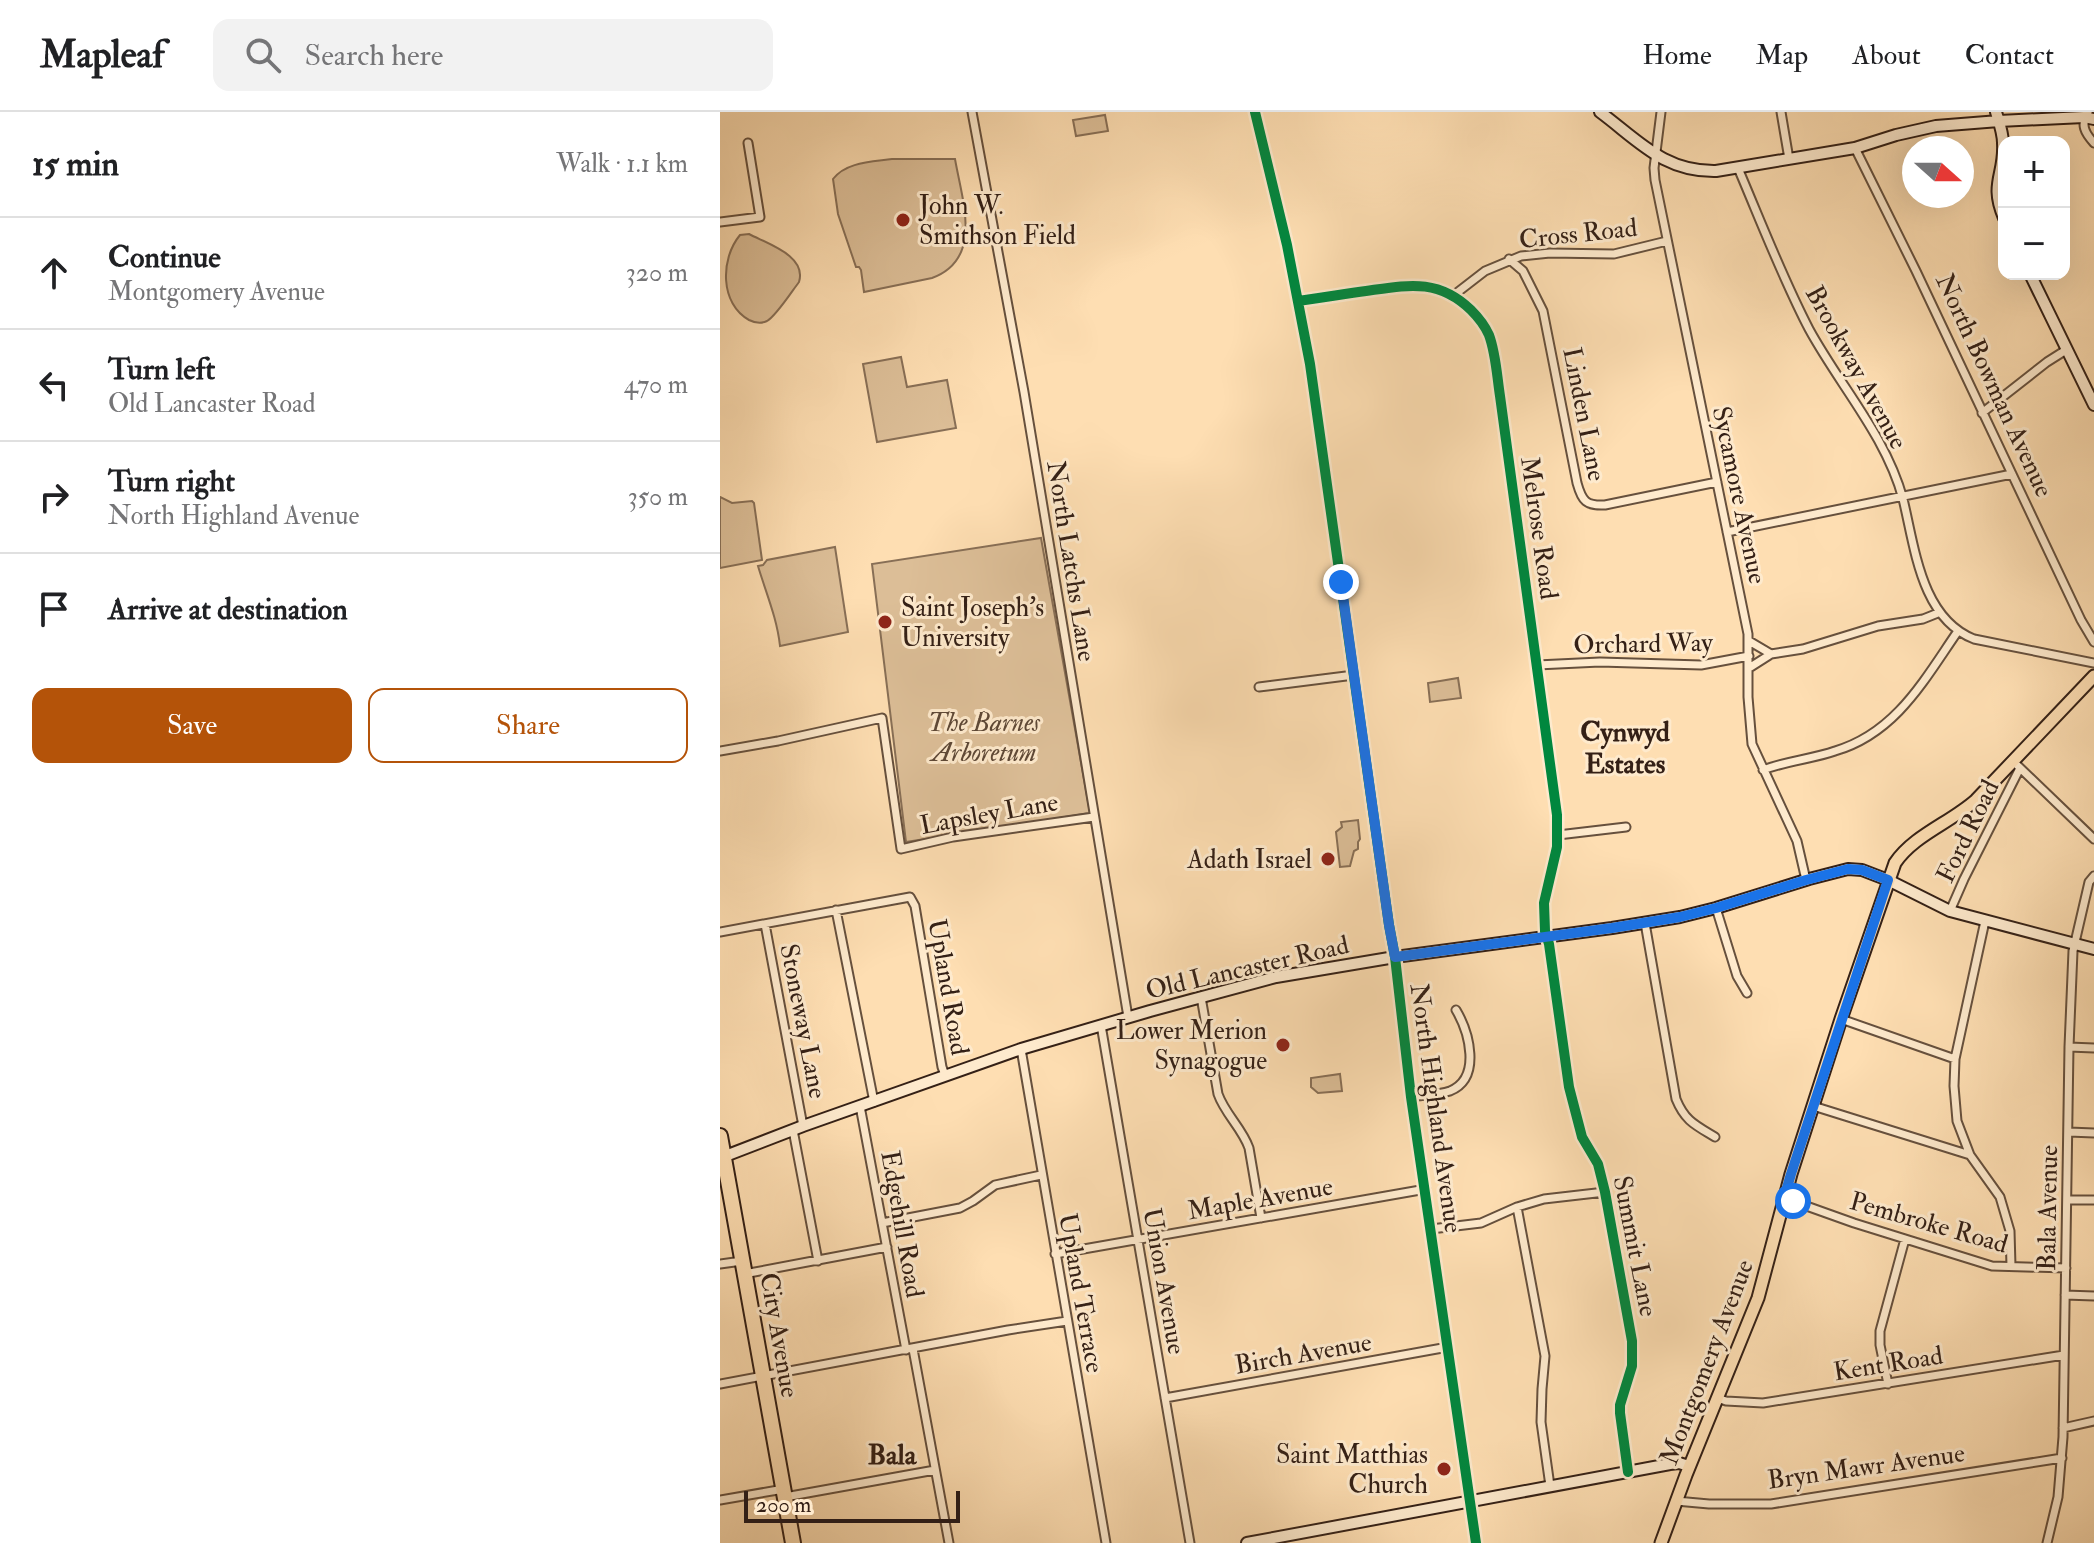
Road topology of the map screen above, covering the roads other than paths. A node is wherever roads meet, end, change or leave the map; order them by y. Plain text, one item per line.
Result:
1 (972, 112) edge
2 (1255, 112) edge
3 (1600, 112) edge
4 (1661, 112) edge
5 (1781, 112) edge
6 (1998, 116) edge
7 (2089, 116) edge
8 (748, 143) dead end
9 (2094, 143) edge
10 (1855, 148) junction
11 (1656, 155) junction
12 (1789, 159) junction
13 (1674, 165) junction
14 (1738, 168) junction
15 (1655, 180) junction
16 (1999, 208) edge
17 (720, 222) edge
18 (1667, 241) junction
19 (1528, 255) junction
20 (1509, 259) junction
21 (1523, 271) junction
22 (2033, 280) edge
23 (1454, 295) junction
24 (1298, 301) junction
25 (2066, 350) junction
26 (2094, 405) edge
27 (1982, 413) junction
28 (2012, 474) junction
29 (1717, 482) junction
30 (1902, 496) junction
31 (1727, 532) junction
32 (1938, 613) junction
33 (1958, 631) junction
34 (1749, 641) junction
35 (2094, 642) edge
36 (1771, 654) junction
37 (1749, 656) junction
38 (2094, 663) edge
39 (1537, 665) junction
40 (1749, 668) junction
41 (1354, 675) junction
42 (2094, 676) edge
43 (1259, 687) dead end
44 (720, 751) edge
45 (2017, 765) junction
46 (1763, 770) junction
47 (1094, 817) junction
48 (1626, 827) dead end
49 (1558, 835) junction
50 (2094, 839) edge
51 (2094, 876) edge
52 (1806, 880) junction
53 (1888, 880) junction
54 (1716, 908) junction
55 (836, 910) junction
56 (1950, 911) junction
57 (1985, 921) junction
58 (1645, 923) junction
59 (765, 924) junction
60 (720, 932) edge
61 (1547, 937) junction
62 (2073, 944) junction
63 (2094, 949) edge
64 (1395, 957) junction
65 (1747, 993) dead end
66 (1201, 997) junction
67 (1456, 1010) dead end
68 (1128, 1017) junction
69 (1841, 1019) junction
70 (1101, 1025) junction
71 (2069, 1047) junction
72 (2094, 1048) edge
73 (1021, 1049) junction
74 (1955, 1059) junction
75 (945, 1075) junction
76 (1411, 1097) junction
77 (874, 1102) junction
78 (860, 1106) junction
79 (1813, 1106) junction
80 (798, 1128) junction
81 (2069, 1132) junction
82 (2094, 1133) edge
83 (720, 1136) edge
84 (1715, 1137) dead end
85 (1970, 1155) junction
86 (722, 1158) edge
87 (1041, 1175) junction
88 (1426, 1189) junction
89 (1605, 1192) junction
90 (1784, 1198) junction
91 (2068, 1200) junction
92 (2094, 1200) edge
93 (1517, 1207) junction
94 (1261, 1218) junction
95 (882, 1223) junction
96 (1431, 1229) junction
97 (1905, 1239) junction
98 (1138, 1241) junction
99 (887, 1247) junction
100 (1055, 1254) junction
101 (818, 1261) junction
102 (720, 1264) edge
103 (2011, 1266) junction
104 (743, 1268) junction
105 (2066, 1268) junction
106 (2065, 1295) junction
107 (2094, 1296) edge
108 (1067, 1321) junction
109 (1448, 1347) junction
110 (909, 1349) junction
111 (2064, 1355) junction
112 (763, 1375) junction
113 (720, 1384) edge
114 (1888, 1384) junction
115 (1165, 1398) junction
116 (1717, 1398) junction
117 (2094, 1421) edge
118 (2063, 1428) junction
119 (2062, 1458) junction
120 (1689, 1466) junction
121 (935, 1470) junction
122 (1628, 1472) junction
123 (1550, 1486) junction
124 (784, 1493) junction
125 (720, 1500) edge
126 (1470, 1501) junction
127 (1676, 1501) junction
128 (793, 1543) edge
129 (949, 1543) edge
130 (1106, 1543) edge
131 (1190, 1543) edge
132 (1247, 1543) edge
133 (1476, 1543) edge
134 (1661, 1543) edge
135 (2047, 1543) edge

1 - 47 street, North Latchs Lane
2 - 24 street, North Highland Avenue
3 - 11 street
4 - 11 street, Sycamore Avenue
5 - 12 street
6 - 7 street
6 - 10 street
6 - 16 street
7 - 9 street
8 - 17 street
10 - 12 street
10 - 27 street, North Bowman Avenue
11 - 13 street
11 - 15 street, Sycamore Avenue
12 - 14 street
13 - 14 street
13 - 15 street
14 - 30 street, Brookway Avenue
15 - 18 street, Sycamore Avenue
18 - 19 street, Cross Road
18 - 29 street, Sycamore Avenue
19 - 20 street, Cross Road
19 - 21 street
20 - 21 street, Linden Lane
20 - 23 street, Cross Road
21 - 29 street, Linden Lane
22 - 25 street
23 - 24 street
23 - 39 street, Melrose Road
24 - 41 street, North Highland Avenue
25 - 26 street
25 - 27 street
27 - 28 street, North Bowman Avenue
28 - 30 street
28 - 35 street, North Bowman Avenue
29 - 31 street, Sycamore Avenue
30 - 31 street
30 - 32 street, Brookway Avenue
31 - 34 street, Sycamore Avenue
32 - 33 street, Brookway Avenue
32 - 36 street, Orchard Way
33 - 38 street, Brookway Avenue
33 - 46 street
34 - 36 street, Orchard Way
34 - 37 street, Sycamore Avenue
36 - 40 street, Orchard Way
37 - 39 street, Orchard Way
37 - 40 street, Sycamore Avenue
39 - 49 street, Melrose Road
40 - 46 street, Sycamore Avenue
41 - 43 street
41 - 64 street, North Highland Avenue
42 - 45 main road, Montgomery Avenue
44 - 47 street, Lapsley Lane
45 - 50 street
45 - 53 main road, Montgomery Avenue
45 - 56 street, Ford Road
46 - 52 street, Sycamore Avenue
47 - 68 street, North Latchs Lane
48 - 49 street
49 - 61 street, Melrose Road
51 - 62 street, Bala Avenue
52 - 53 street, Old Lancaster Road
52 - 54 street, Old Lancaster Road
53 - 56 street, Old Lancaster Road
53 - 69 main road, Montgomery Avenue
54 - 58 street, Old Lancaster Road
54 - 65 street
55 - 59 street
55 - 75 street, Upland Road
55 - 77 street
56 - 57 street, Old Lancaster Road
57 - 62 street, Old Lancaster Road
57 - 74 street
58 - 61 street, Old Lancaster Road
58 - 84 street
59 - 60 street
59 - 80 street, Stoneway Lane
61 - 64 street, Old Lancaster Road
61 - 89 street, Summit Lane
62 - 63 street, Old Lancaster Road
62 - 71 street, Bala Avenue
64 - 66 street, Old Lancaster Road
64 - 76 street, North Highland Avenue
66 - 68 street, Old Lancaster Road
66 - 94 street
67 - 76 street
68 - 70 street, Old Lancaster Road
69 - 74 street
69 - 79 main road, Montgomery Avenue
70 - 73 street, Old Lancaster Road
70 - 98 street, Union Avenue
71 - 72 street
71 - 81 street, Bala Avenue
73 - 75 street, Old Lancaster Road
73 - 87 street, Upland Terrace
74 - 85 street
75 - 77 street, Old Lancaster Road
76 - 88 street, North Highland Avenue
77 - 78 street, Old Lancaster Road
78 - 80 street, Old Lancaster Road
78 - 95 street, Edgehill Road
79 - 85 street
79 - 90 main road, Montgomery Avenue
80 - 86 street, Old Lancaster Road
80 - 101 street, Stoneway Lane
81 - 82 street
81 - 91 street, Bala Avenue
83 - 86 highway, City Avenue
85 - 103 street
86 - 104 highway, City Avenue
87 - 95 street
87 - 100 street, Upland Terrace
88 - 94 street, Maple Avenue
88 - 96 street, North Highland Avenue
89 - 93 street
89 - 122 street, Summit Lane
90 - 97 street, Pembroke Road
90 - 116 main road, Montgomery Avenue
91 - 92 street
91 - 105 street, Bala Avenue
93 - 96 street
93 - 123 street
94 - 98 street, Maple Avenue
95 - 99 street, Edgehill Road
96 - 109 street, North Highland Avenue
97 - 103 street, Pembroke Road
97 - 114 street
98 - 100 street, Maple Avenue
98 - 115 street, Union Avenue
99 - 101 street
99 - 110 street, Edgehill Road
100 - 108 street, Upland Terrace
101 - 104 street
102 - 104 street
103 - 105 street, Pembroke Road
104 - 112 highway, City Avenue
105 - 106 street, Bala Avenue
106 - 107 street
106 - 111 street, Bala Avenue
108 - 110 street
108 - 130 street, Upland Terrace
109 - 115 street, Birch Avenue
109 - 126 street, North Highland Avenue
110 - 112 street
110 - 121 street, Edgehill Road
111 - 114 street, Kent Road
111 - 118 street, Bala Avenue
112 - 113 street
112 - 124 highway, City Avenue
114 - 116 street, Kent Road
115 - 131 street, Union Avenue
116 - 120 main road, Montgomery Avenue
117 - 118 street
118 - 119 street, Bala Avenue
119 - 127 street, Bryn Mawr Avenue
119 - 135 street, Bala Avenue
120 - 122 street
120 - 127 main road, Montgomery Avenue
121 - 124 street
121 - 129 street, Edgehill Road
122 - 123 street
123 - 126 street
124 - 125 street
124 - 128 highway, City Avenue
126 - 132 street
126 - 133 street, North Highland Avenue
127 - 134 main road, Montgomery Avenue

